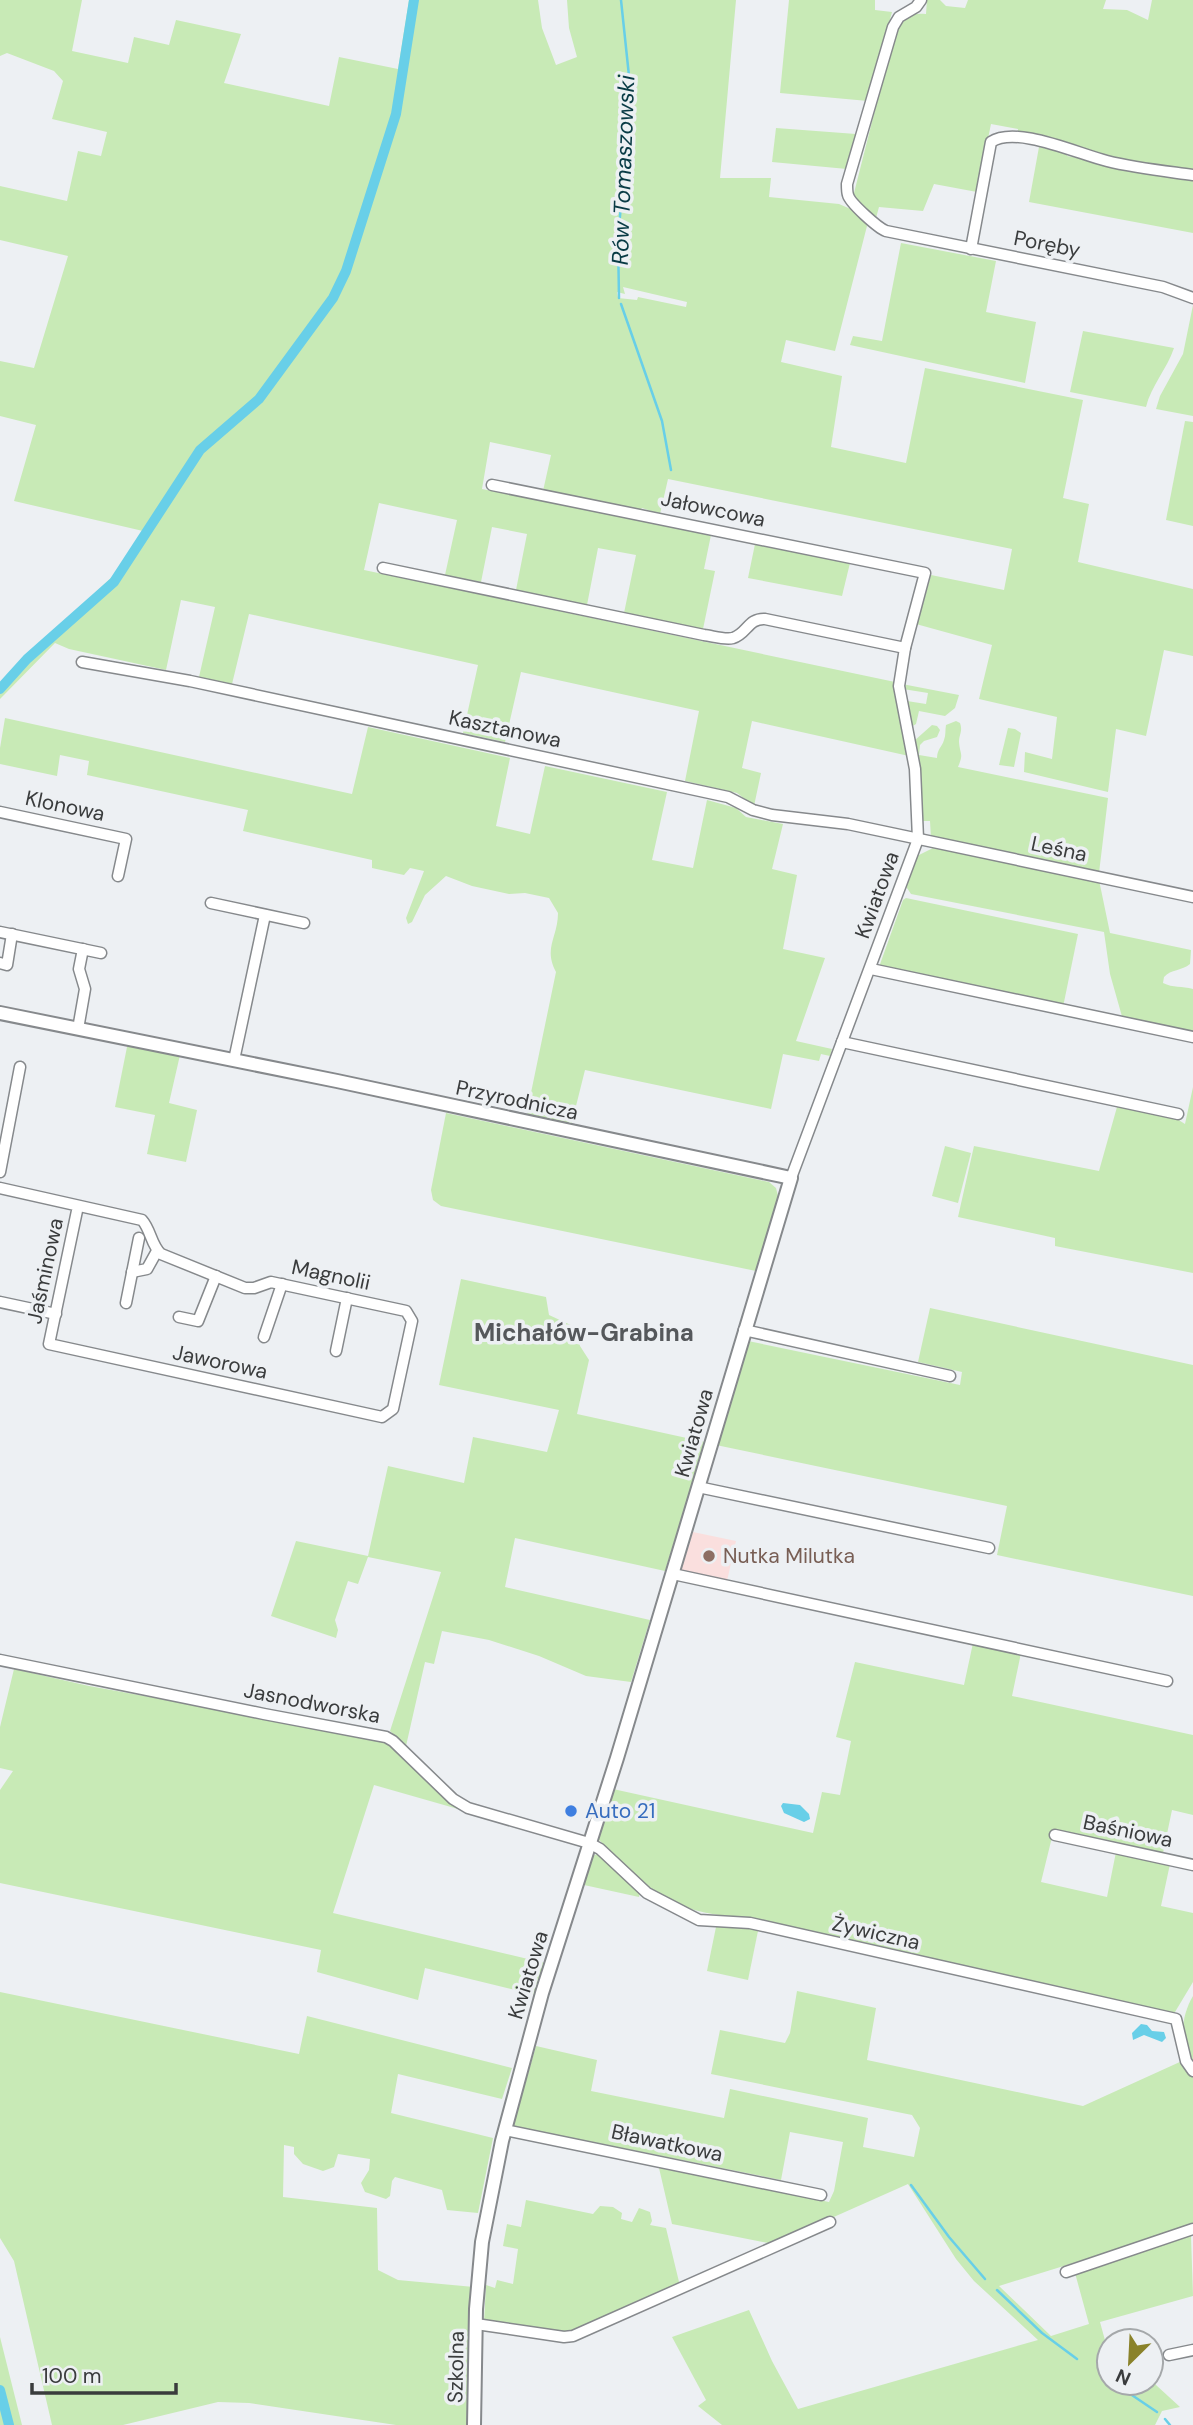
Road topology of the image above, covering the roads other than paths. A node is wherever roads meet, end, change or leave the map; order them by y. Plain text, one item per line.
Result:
1 (922, 0) edge
2 (1193, 175) edge
3 (971, 249) junction
4 (1193, 298) edge
5 (492, 485) dead end
6 (383, 568) dead end
7 (925, 573) joint
8 (905, 648) junction
9 (82, 662) dead end
10 (0, 812) edge
11 (918, 839) junction
12 (118, 876) dead end
13 (1193, 897) edge
14 (211, 903) dead end
15 (265, 915) junction
16 (304, 923) dead end
17 (0, 932) edge
18 (12, 934) junction
19 (83, 949) junction
20 (101, 953) dead end
21 (0, 963) edge
22 (871, 969) junction
23 (0, 1013) edge
24 (78, 1029) junction
25 (1193, 1037) edge
26 (842, 1042) junction
27 (234, 1060) junction
28 (20, 1067) dead end
29 (1178, 1114) dead end
30 (0, 1172) edge
31 (791, 1178) junction
32 (0, 1188) edge
33 (78, 1206) junction
34 (139, 1238) dead end
35 (158, 1251) junction
36 (132, 1272) junction
37 (216, 1276) junction
38 (282, 1284) junction
39 (347, 1298) junction
40 (0, 1301) edge
41 (126, 1303) dead end
42 (56, 1314) junction
43 (179, 1317) dead end
44 (744, 1331) junction
45 (264, 1337) dead end
46 (49, 1344) joint
47 (335, 1351) dead end
48 (950, 1376) dead end
49 (382, 1417) joint
50 (698, 1487) junction
51 (989, 1548) dead end
52 (673, 1574) junction
53 (0, 1660) edge
54 (1167, 1681) dead end
55 (1055, 1835) dead end
56 (589, 1843) junction
57 (1193, 1865) edge
58 (1193, 2071) edge
59 (505, 2130) junction
60 (821, 2195) dead end
61 (830, 2222) dead end
62 (1193, 2229) edge
63 (1066, 2272) dead end
64 (476, 2309) joint
65 (476, 2324) junction
66 (1193, 2350) edge
67 (1170, 2355) dead end
68 (474, 2425) edge

1 - 3 street, Poręby
2 - 3 street
3 - 4 street, Poręby
5 - 7 street, Jałowcowa
6 - 8 street
7 - 8 street, Kwiatowa
8 - 11 street, Kwiatowa
9 - 11 street, Kasztanowa
10 - 12 street, Klonowa
11 - 13 street, Leśna
11 - 22 street, Kwiatowa
14 - 15 street
15 - 16 street
15 - 27 street
17 - 18 street
18 - 19 street
18 - 21 street
19 - 20 street
19 - 24 street
22 - 25 street
22 - 26 street, Kwiatowa
23 - 24 street, Przyrodnicza
24 - 27 street, Przyrodnicza
26 - 29 street
26 - 31 street, Kwiatowa
27 - 31 street, Przyrodnicza
28 - 30 street
31 - 44 street, Kwiatowa
32 - 33 street
33 - 35 street
33 - 42 street, Jaśminowa
34 - 36 street
35 - 36 street
35 - 37 street, Magnolii
36 - 41 street
37 - 38 street, Magnolii
37 - 43 street
38 - 39 street, Magnolii
38 - 45 street
39 - 47 street
39 - 49 street, Magnolii
40 - 42 street
42 - 46 street, Jaśminowa
44 - 48 street
44 - 50 street, Kwiatowa
46 - 49 street, Jaworowa
50 - 51 street
50 - 52 street, Kwiatowa
52 - 54 street
52 - 56 street, Kwiatowa
53 - 56 street, Jasnodworska
55 - 57 street, Baśniowa
56 - 58 street, Żywiczna
56 - 59 street, Kwiatowa
59 - 60 street, Bławatkowa
59 - 64 street, Kwiatowa
61 - 65 street
62 - 63 street
64 - 65 street, Szkolna
65 - 68 street, Szkolna
66 - 67 street

